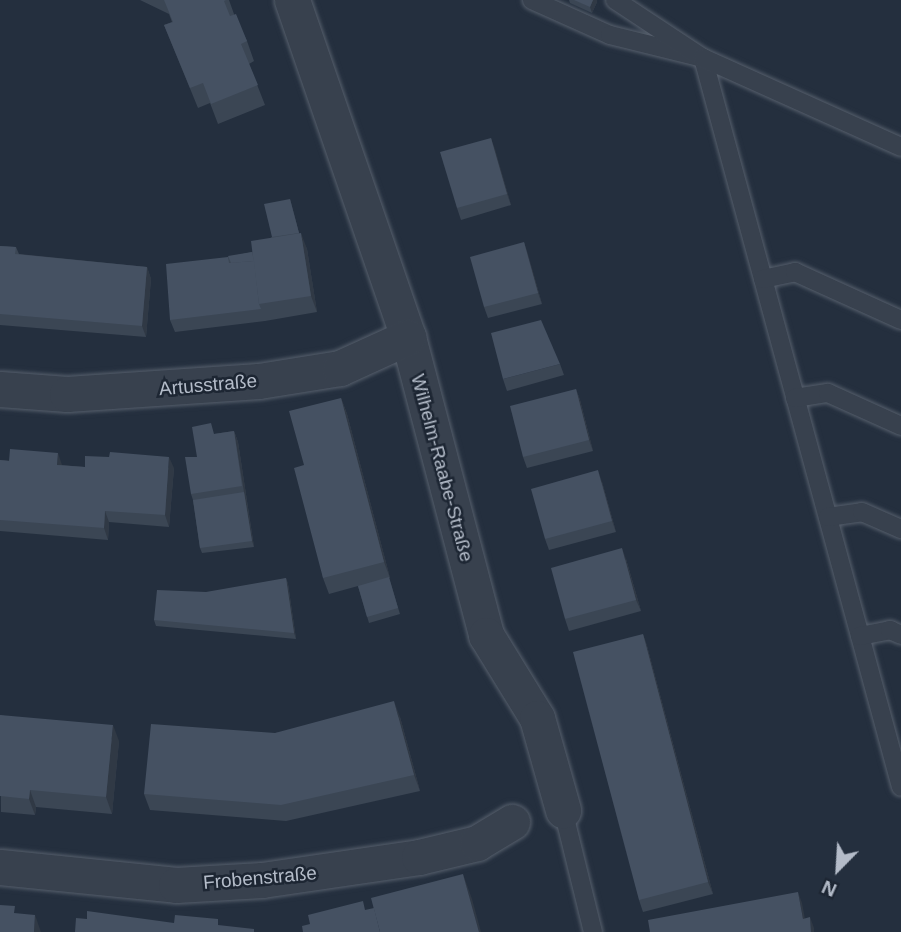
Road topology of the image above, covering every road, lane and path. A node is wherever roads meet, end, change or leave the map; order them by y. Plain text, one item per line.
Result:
1 (292, 0) edge
2 (532, 0) edge
3 (615, 0) edge
4 (703, 58) junction
5 (901, 147) edge
6 (763, 279) junction
7 (901, 320) edge
8 (408, 337) junction
9 (0, 389) edge
10 (795, 398) junction
11 (901, 426) edge
12 (828, 517) junction
13 (901, 529) edge
14 (860, 635) junction
15 (901, 635) edge
16 (896, 752) edge
17 (901, 788) edge
18 (563, 810) joint
19 (512, 822) dead end
20 (0, 867) edge
21 (593, 932) edge

1 - 8 street, Wilhelm-Raabe-Straße
2 - 4 lane
3 - 4 lane
4 - 5 lane
4 - 6 lane
6 - 7 lane
6 - 10 lane
8 - 9 street, Artusstraße
8 - 18 street, Wilhelm-Raabe-Straße
10 - 11 lane
10 - 12 lane
12 - 13 lane
12 - 14 lane
14 - 15 lane
14 - 16 lane
16 - 17 lane
18 - 21 lane, Wilhelm-Raabe-Straße
19 - 20 street, Frobenstraße

